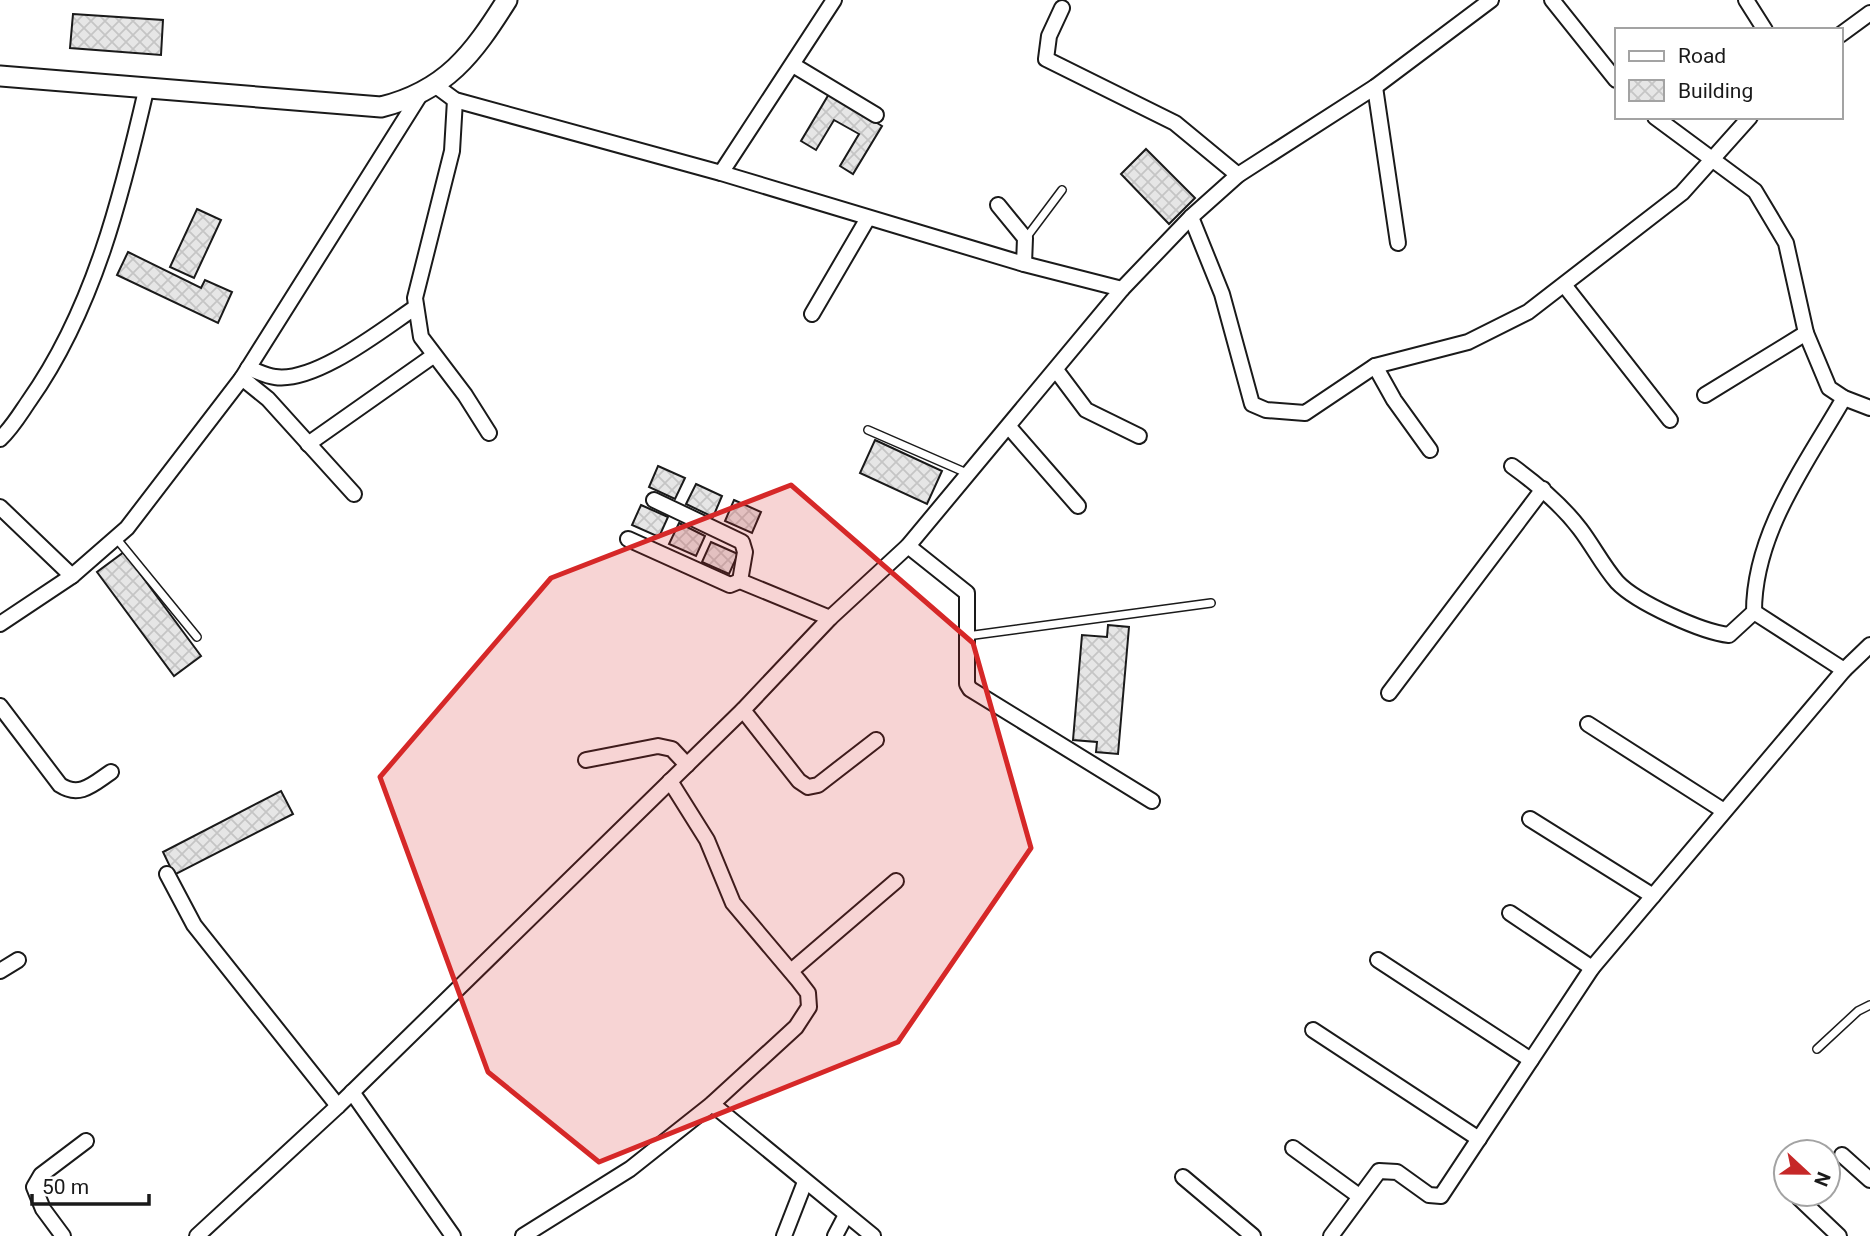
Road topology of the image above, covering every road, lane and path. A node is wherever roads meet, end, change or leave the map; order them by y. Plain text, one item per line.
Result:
1 (507, 0) edge
2 (834, 0) edge
3 (1491, 0) edge
4 (1552, 0) edge
5 (1746, 0) edge
6 (1062, 8) dead end
7 (1870, 13) edge
8 (1764, 28) edge
9 (1842, 34) edge
10 (793, 65) junction
11 (0, 76) edge
12 (1615, 79) edge
13 (147, 86) junction
14 (1375, 87) junction
15 (428, 90) junction
16 (455, 100) junction
17 (876, 115) dead end
18 (1658, 119) edge
19 (1748, 119) edge
20 (1712, 161) junction
21 (721, 173) junction
22 (1238, 176) junction
23 (1062, 190) dead end
24 (998, 205) dead end
25 (1191, 217) junction
26 (868, 218) junction
27 (1025, 239) junction
28 (1398, 243) dead end
29 (1024, 264) junction
30 (1565, 286) junction
31 (1122, 289) junction
32 (416, 307) junction
33 (813, 314) dead end
34 (1806, 333) junction
35 (433, 356) junction
36 (1375, 366) junction
37 (1056, 370) junction
38 (246, 373) junction
39 (1705, 395) dead end
40 (1844, 398) junction
41 (1870, 408) edge
42 (1670, 420) dead end
43 (1009, 427) junction
44 (868, 430) dead end
45 (489, 433) dead end
46 (1139, 436) dead end
47 (0, 439) edge
48 (308, 444) junction
49 (1430, 450) dead end
50 (1512, 466) dead end
51 (970, 475) junction
52 (1544, 489) junction
53 (354, 494) dead end
54 (654, 500) dead end
55 (1078, 506) dead end
56 (0, 507) edge
57 (115, 538) junction
58 (628, 539) dead end
59 (908, 546) junction
60 (72, 576) junction
61 (740, 581) junction
62 (1211, 603) dead end
63 (1754, 611) junction
64 (830, 618) junction
65 (0, 624) edge
66 (967, 636) junction
67 (197, 637) dead end
68 (1870, 645) edge
69 (1844, 670) junction
70 (1390, 693) dead end
71 (0, 706) edge
72 (743, 710) junction
73 (1588, 724) dead end
74 (876, 740) dead end
75 (586, 760) dead end
76 (687, 765) junction
77 (111, 772) dead end
78 (670, 781) junction
79 (1152, 801) dead end
80 (1724, 811) junction
81 (1530, 819) dead end
82 (167, 874) dead end
83 (897, 881) dead end
84 (1653, 896) junction
85 (1510, 913) dead end
86 (18, 960) dead end
87 (1378, 960) dead end
88 (1592, 968) junction
89 (0, 971) edge
90 (791, 971) junction
91 (1870, 1005) edge
92 (1313, 1030) dead end
93 (1817, 1049) dead end
94 (1531, 1060) junction
95 (352, 1092) junction
96 (712, 1104) junction
97 (338, 1106) junction
98 (1479, 1139) junction
99 (86, 1141) dead end
100 (1293, 1148) dead end
101 (1842, 1155) dead end
102 (1183, 1177) dead end
103 (1870, 1180) edge
104 (804, 1182) junction
105 (1359, 1196) junction
106 (1810, 1208) edge
107 (846, 1215) junction
108 (63, 1236) edge
109 (197, 1236) edge
110 (453, 1236) edge
111 (523, 1236) edge
112 (784, 1236) edge
113 (835, 1236) edge
114 (873, 1236) edge
115 (1253, 1236) edge
116 (1331, 1236) edge
117 (1839, 1236) edge

1 - 15 main road
2 - 10 street
3 - 14 street
4 - 12 street
5 - 8 street
6 - 22 street
7 - 9 street
10 - 17 street
10 - 21 street
11 - 13 main road
13 - 15 main road
13 - 47 street
14 - 22 street
14 - 28 street
15 - 16 street
15 - 38 street
16 - 21 street
16 - 32 street
18 - 20 street
19 - 20 street
20 - 30 street
20 - 34 street
21 - 26 street
22 - 25 street
23 - 27 lane
24 - 27 street
25 - 31 street
25 - 36 street
26 - 29 street
26 - 33 street
27 - 29 street
29 - 31 street
30 - 36 street
30 - 42 street
31 - 37 street
32 - 35 street
32 - 38 street
34 - 39 street
34 - 40 street
35 - 45 street
35 - 48 street
36 - 49 street
37 - 43 street
37 - 46 street
38 - 48 street
38 - 57 street
40 - 41 street
40 - 63 street
43 - 51 street
43 - 55 street
44 - 51 lane
48 - 53 street
50 - 52 street
51 - 59 street
52 - 63 street
52 - 70 street
54 - 61 street
56 - 60 street
57 - 60 street
57 - 67 lane
58 - 61 street
59 - 64 street
59 - 66 street
60 - 65 street
61 - 64 street
62 - 66 lane
63 - 69 street
64 - 72 street
66 - 79 street
68 - 69 street
69 - 80 street
71 - 77 street
72 - 74 street
72 - 76 street
73 - 80 street
75 - 76 street
76 - 78 street
78 - 90 street
78 - 95 street
80 - 84 street
81 - 84 street
82 - 97 street
83 - 90 street
84 - 88 street
85 - 88 street
86 - 89 street
87 - 94 street
88 - 94 street
90 - 96 street
91 - 93 lane
92 - 98 street
94 - 98 street
95 - 97 street
95 - 110 street
96 - 104 street
96 - 111 street
97 - 109 street
98 - 105 street
99 - 108 street
100 - 105 street
101 - 103 street
102 - 115 street
104 - 107 street
104 - 112 street
105 - 116 street
106 - 117 street
107 - 113 street
107 - 114 street

